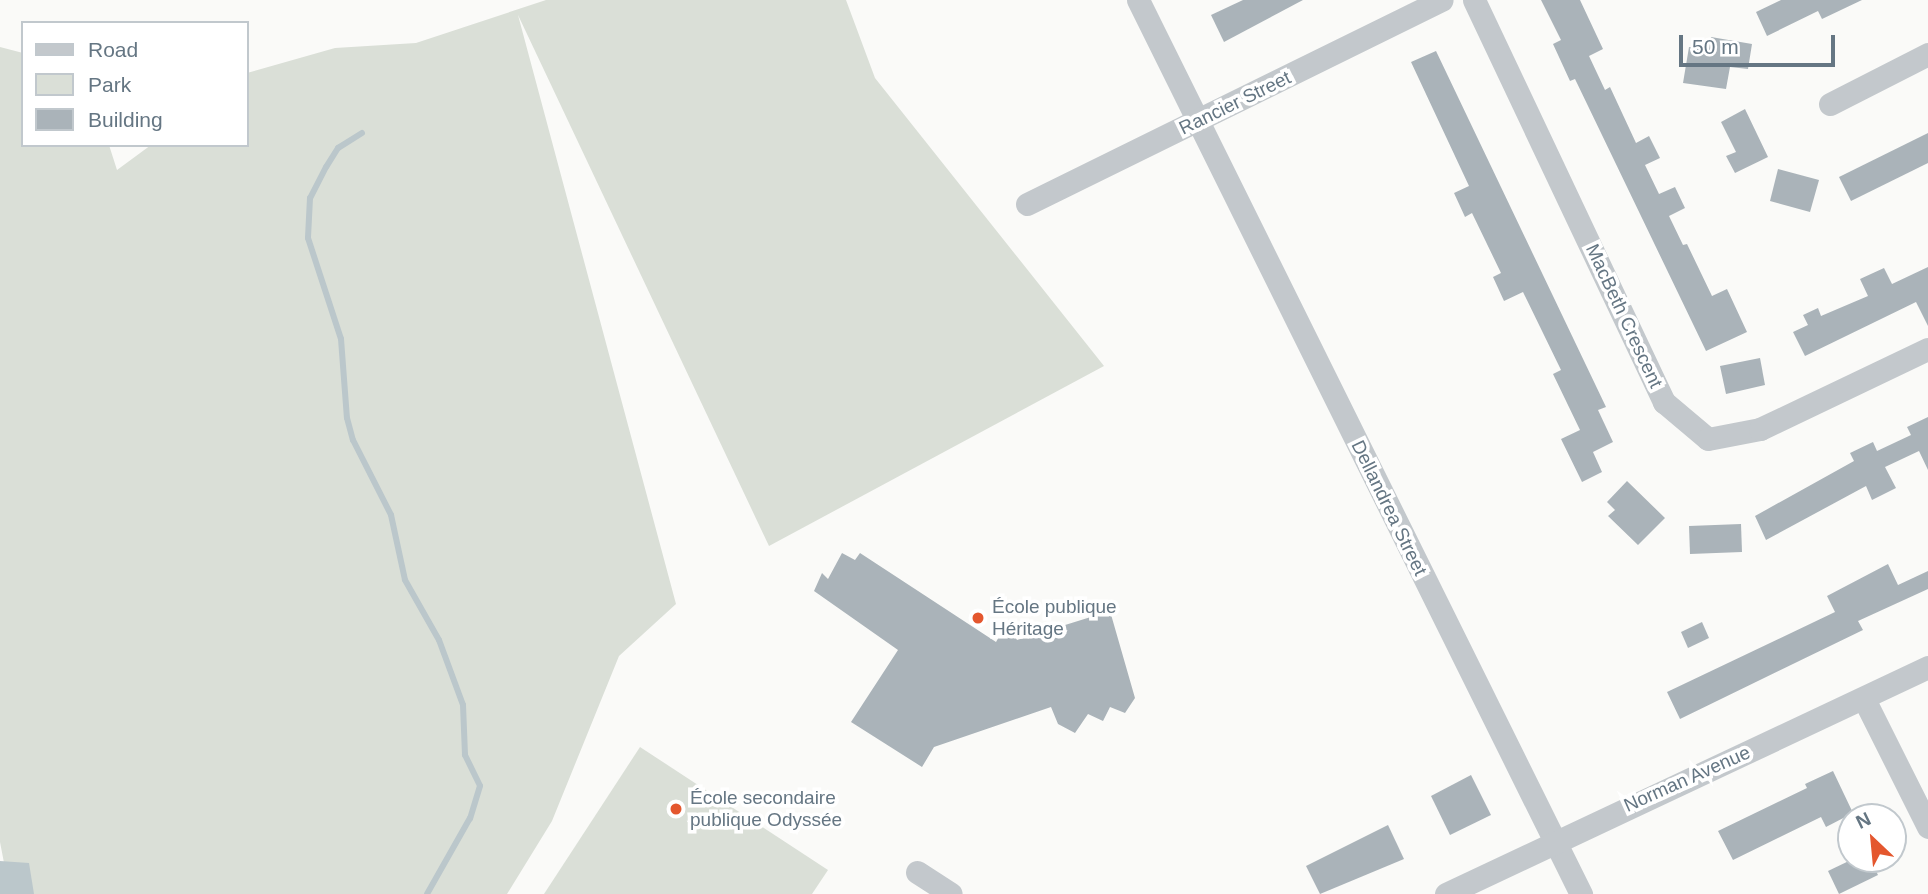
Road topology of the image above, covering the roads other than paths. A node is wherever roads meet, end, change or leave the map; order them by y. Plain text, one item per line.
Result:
1 (1138, 0) edge
2 (1441, 0) edge
3 (1475, 0) edge
4 (1928, 54) edge
5 (1830, 104) dead end
6 (1197, 122) junction
7 (1027, 204) dead end
8 (1928, 349) edge
9 (1928, 667) edge
10 (1864, 699) junction
11 (1928, 827) edge
12 (1554, 839) junction
13 (917, 872) dead end
14 (951, 894) edge
15 (1446, 894) edge
16 (1581, 894) edge

1 - 6 street, Dellandrea Street
2 - 6 street, Rancier Street
3 - 8 street, MacBeth Crescent
4 - 5 street
6 - 7 street, Rancier Street
6 - 12 street, Dellandrea Street
9 - 10 street, Norman Avenue
10 - 11 street
10 - 12 street, Norman Avenue
12 - 15 street, Norman Avenue
12 - 16 street, Dellandrea Street
13 - 14 street

